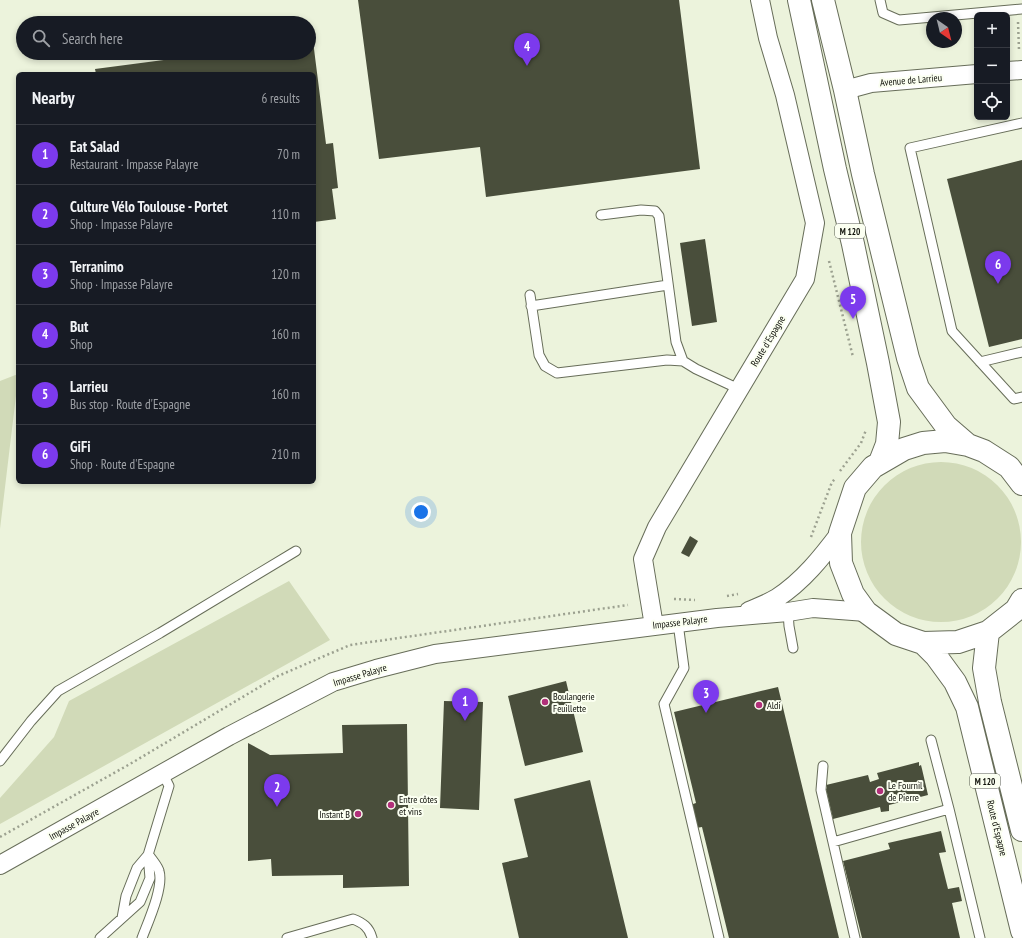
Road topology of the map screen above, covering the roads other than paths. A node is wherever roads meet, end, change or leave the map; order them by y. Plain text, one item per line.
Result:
1 (760, 0) edge
2 (799, 0) edge
3 (823, 0) edge
4 (880, 0) edge
5 (1022, 9) edge
6 (1022, 70) edge
7 (1010, 72) edge
8 (974, 74) edge
9 (845, 90) junction
10 (1022, 123) edge
11 (600, 215) dead end
12 (668, 285) junction
13 (530, 295) dead end
14 (531, 306) junction
15 (1022, 352) edge
16 (683, 361) junction
17 (980, 362) junction
18 (739, 389) junction
19 (1022, 397) edge
20 (968, 445) junction
21 (880, 462) junction
22 (1022, 484) edge
23 (840, 533) junction
24 (296, 550) dead end
25 (1022, 600) edge
26 (788, 612) junction
27 (866, 612) junction
28 (740, 616) junction
29 (678, 623) junction
30 (654, 626) junction
31 (988, 632) junction
32 (923, 643) junction
33 (793, 648) dead end
34 (931, 740) dead end
35 (0, 761) edge
36 (823, 766) dead end
37 (163, 774) junction
38 (949, 809) junction
39 (1022, 830) edge
40 (833, 842) junction
41 (148, 855) junction
42 (0, 865) edge
43 (122, 918) junction
44 (1022, 931) edge
45 (100, 938) edge
46 (142, 938) edge
47 (287, 938) edge
48 (372, 938) edge
49 (718, 938) edge
50 (855, 938) edge
51 (980, 938) edge

1 - 18 street, Route d'Espagne
2 - 21 main road, M 120
3 - 9 main road, M 120
4 - 5 lane
6 - 7 street
8 - 9 street, Avenue de Larrieu
9 - 20 main road, M 120
10 - 17 lane
11 - 12 lane
12 - 14 lane
12 - 16 lane
13 - 14 lane
14 - 16 lane
15 - 17 lane
16 - 18 lane
17 - 19 lane
18 - 30 street, Route d'Espagne
20 - 21 main road
20 - 22 main road
21 - 23 main road
23 - 27 main road
23 - 28 street, Impasse Palayre
24 - 35 lane
25 - 31 main road
26 - 27 street, Impasse Palayre
26 - 28 street, Impasse Palayre
26 - 33 lane
27 - 32 main road
28 - 29 street, Impasse Palayre
29 - 30 street, Impasse Palayre
29 - 49 lane
30 - 37 street, Impasse Palayre
31 - 32 main road
31 - 39 main road, M 120
32 - 44 main road, Route d'Espagne / M 120
34 - 38 lane
36 - 40 lane
37 - 41 lane
37 - 42 street, Impasse Palayre
38 - 40 lane
38 - 51 lane
40 - 50 lane
41 - 43 lane
41 - 43 lane
41 - 46 lane
43 - 45 lane
47 - 48 lane

